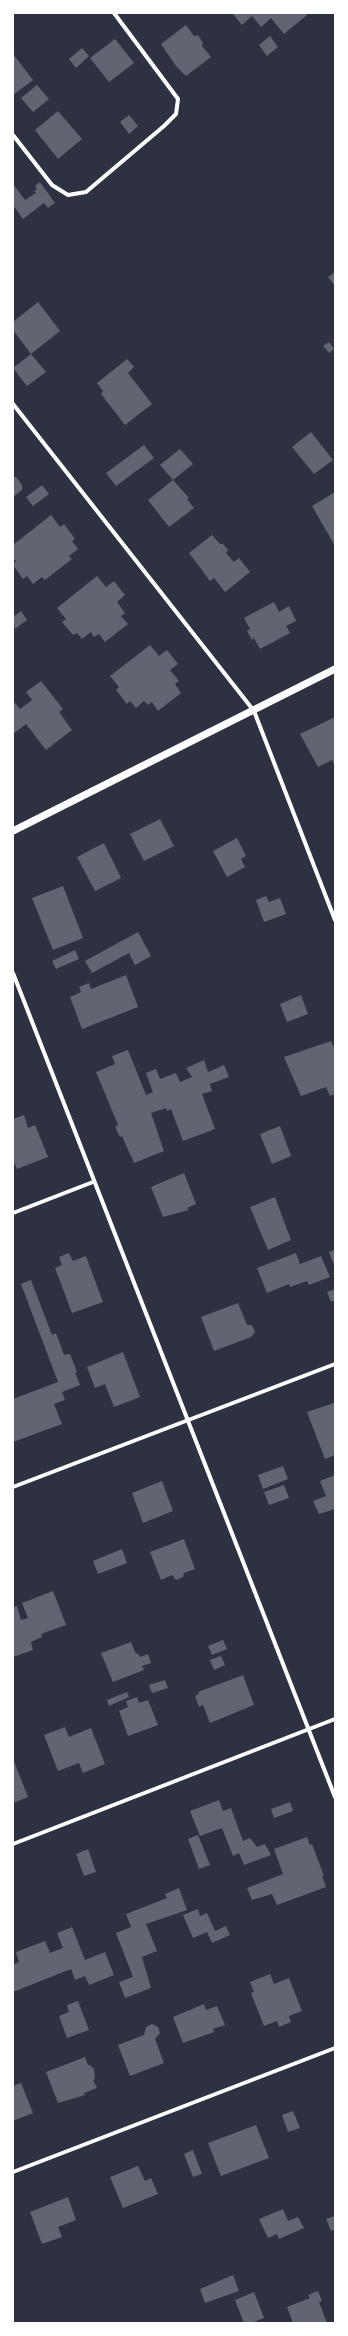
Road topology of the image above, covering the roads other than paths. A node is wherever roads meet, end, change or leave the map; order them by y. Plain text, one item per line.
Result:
1 (114, 13) edge
2 (13, 134) edge
3 (13, 404) edge
4 (335, 669) edge
5 (254, 711) junction
6 (13, 831) edge
7 (335, 920) edge
8 (13, 973) edge
9 (93, 1182) junction
10 (13, 1213) edge
11 (335, 1364) edge
12 (189, 1420) junction
13 (13, 1487) edge
14 (335, 1720) edge
15 (309, 1730) junction
16 (335, 1797) edge
17 (13, 1844) edge
18 (335, 2048) edge
19 (13, 2172) edge

1 - 2 street
3 - 5 street
4 - 5 street
5 - 6 street
5 - 7 street
8 - 9 street
9 - 10 street
9 - 12 street
11 - 12 street
12 - 13 street
12 - 15 street
14 - 15 street
15 - 16 street
15 - 17 street
18 - 19 street

